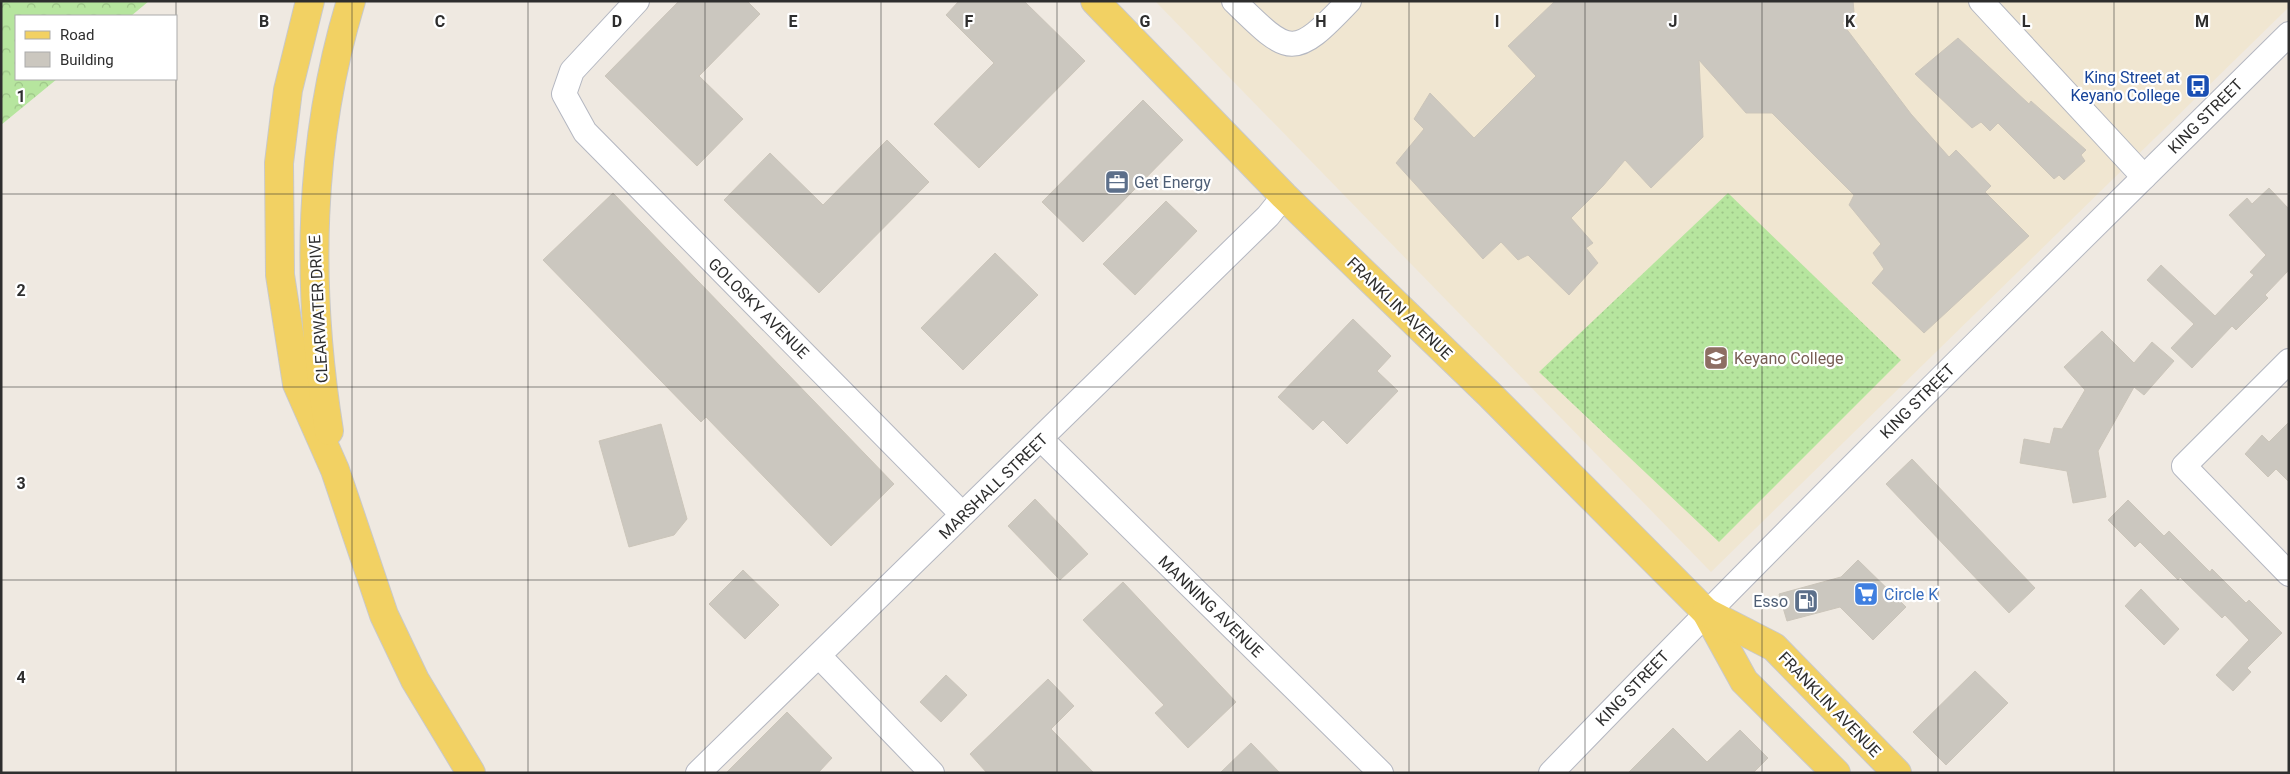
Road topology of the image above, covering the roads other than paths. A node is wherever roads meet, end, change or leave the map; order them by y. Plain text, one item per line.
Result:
1 (310, 1) edge
2 (351, 1) edge
3 (637, 1) edge
4 (1096, 1) edge
5 (1234, 1) edge
6 (1349, 1) edge
7 (1981, 1) edge
8 (2289, 34) edge
9 (2144, 177) junction
10 (1284, 196) junction
11 (2289, 361) edge
12 (1041, 439) junction
13 (335, 470) junction
14 (962, 514) junction
15 (2289, 574) edge
16 (1706, 612) junction
17 (819, 656) junction
18 (471, 773) edge
19 (698, 773) edge
20 (932, 773) edge
21 (1381, 773) edge
22 (1551, 773) edge
23 (1836, 773) edge
24 (1897, 773) edge

1 - 13 main road, CLEARWATER DRIVE
2 - 13 main road, CLEARWATER DRIVE
3 - 14 street, GOLOSKY AVENUE
4 - 10 main road, FRANKLIN AVENUE
5 - 6 street
7 - 9 street
8 - 9 street, KING STREET
9 - 16 street, KING STREET
10 - 12 street, MARSHALL STREET
10 - 16 main road, FRANKLIN AVENUE
11 - 15 street
12 - 14 street, MARSHALL STREET
12 - 21 street, MANNING AVENUE
13 - 18 main road, CLEARWATER DRIVE
14 - 17 street, MARSHALL STREET
16 - 22 street, KING STREET
16 - 23 main road, FRANKLIN AVENUE
16 - 24 main road, FRANKLIN AVENUE
17 - 19 street, MARSHALL STREET
17 - 20 street

